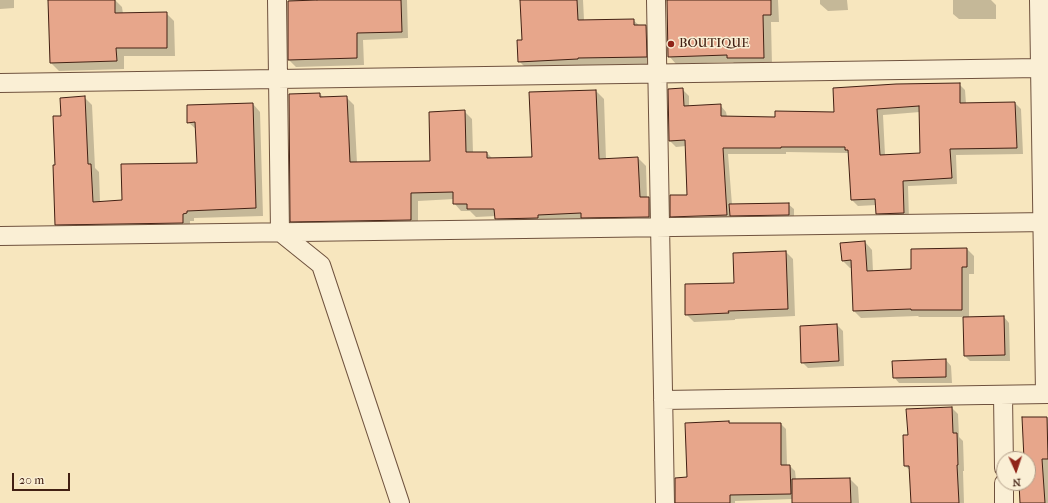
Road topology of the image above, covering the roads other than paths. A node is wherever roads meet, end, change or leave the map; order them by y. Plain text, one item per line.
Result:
1 (277, 0) edge
2 (656, 0) edge
3 (1039, 0) edge
4 (1040, 68) junction
5 (657, 74) junction
6 (278, 79) junction
7 (0, 83) edge
8 (1045, 222) edge
9 (660, 227) junction
10 (280, 232) junction
11 (0, 236) edge
12 (1003, 394) junction
13 (1047, 394) edge
14 (663, 400) junction
15 (1004, 451) edge
16 (1004, 491) edge
17 (400, 503) edge
18 (665, 503) edge
19 (1004, 503) edge

1 - 6 street
2 - 5 street
3 - 4 street
4 - 5 street
4 - 8 street
5 - 6 street
5 - 9 street
6 - 7 street
6 - 10 street
8 - 9 street
8 - 13 street
9 - 10 street
9 - 14 street
10 - 11 street
10 - 17 street
12 - 13 street
12 - 14 street
12 - 15 street
14 - 18 street
16 - 19 street

